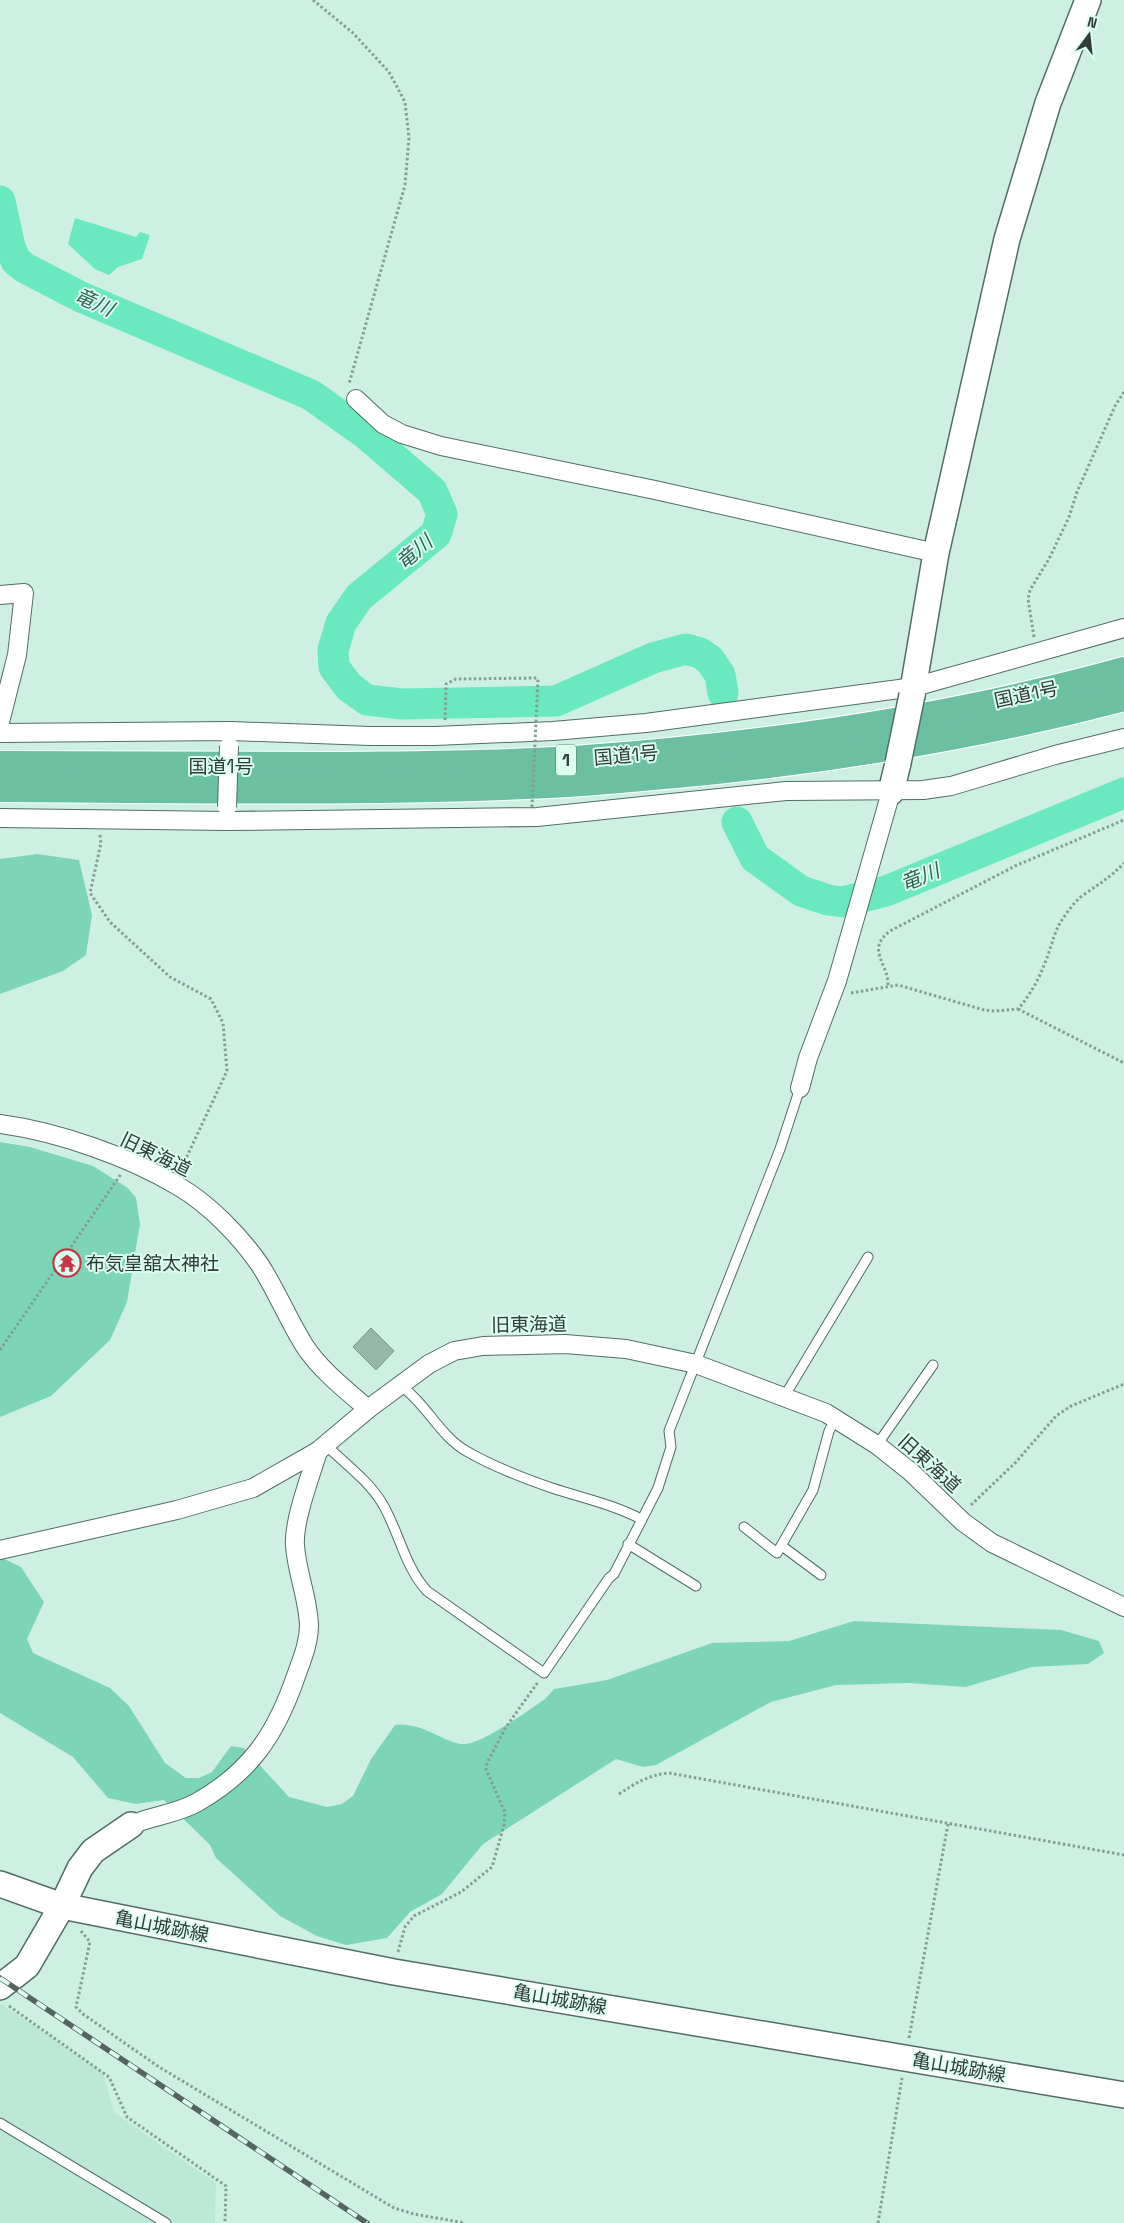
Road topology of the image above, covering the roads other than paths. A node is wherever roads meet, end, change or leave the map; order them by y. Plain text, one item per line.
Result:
1 (1088, 0) edge
2 (356, 399) road end
3 (936, 553) junction
4 (0, 595) edge
5 (1124, 628) edge
6 (1124, 655) edge
7 (1124, 671) edge
8 (913, 691) junction
9 (1124, 696) edge
10 (1124, 709) edge
11 (963, 721) junction
12 (0, 722) edge
13 (0, 733) edge
14 (230, 738) junction
15 (1124, 738) edge
16 (0, 766) edge
17 (0, 788) edge
18 (891, 792) junction
19 (227, 814) junction
20 (0, 818) edge
21 (800, 1088) joint
22 (0, 1124) edge
23 (868, 1257) dead end
24 (696, 1364) junction
25 (933, 1365) dead end
26 (401, 1386) junction
27 (784, 1397) junction
28 (368, 1409) junction
29 (836, 1418) junction
30 (878, 1445) junction
31 (322, 1448) junction
32 (641, 1519) junction
33 (744, 1527) dead end
34 (628, 1544) junction
35 (782, 1546) junction
36 (0, 1550) edge
37 (820, 1575) dead end
38 (696, 1586) dead end
39 (1124, 1607) edge
40 (131, 1825) joint
41 (0, 1884) edge
42 (62, 1906) junction
43 (1, 1994) edge
44 (1124, 2095) edge
45 (0, 2122) edge
46 (166, 2223) edge

1 - 3 main road
2 - 3 street
3 - 8 main road
4 - 12 street
5 - 8 street
6 - 11 highway
7 - 11 highway, 国道1号 / 1
8 - 14 street
8 - 18 main road, bridge
9 - 11 highway, 国道1号 / 1
10 - 11 highway
11 - 16 highway, 国道1号 / 1
11 - 17 highway, 国道1号 / 1
13 - 14 street
14 - 19 street, bridge
15 - 18 street
18 - 19 street
18 - 21 street
19 - 20 street
21 - 24 lane
22 - 28 street, 旧東海道
23 - 27 lane
24 - 26 street, 旧東海道
24 - 27 street, 旧東海道
24 - 32 lane
25 - 30 lane
26 - 28 street, 旧東海道
26 - 32 lane
27 - 29 street, 旧東海道
28 - 31 street
29 - 30 street, 旧東海道
29 - 35 lane
30 - 39 street, 旧東海道
31 - 34 lane
31 - 36 street
31 - 40 street
32 - 34 lane
33 - 35 lane
34 - 38 lane
35 - 37 lane
40 - 42 main road
41 - 42 main road, 亀山城跡線
42 - 43 main road
42 - 44 main road, 亀山城跡線
45 - 46 lane

